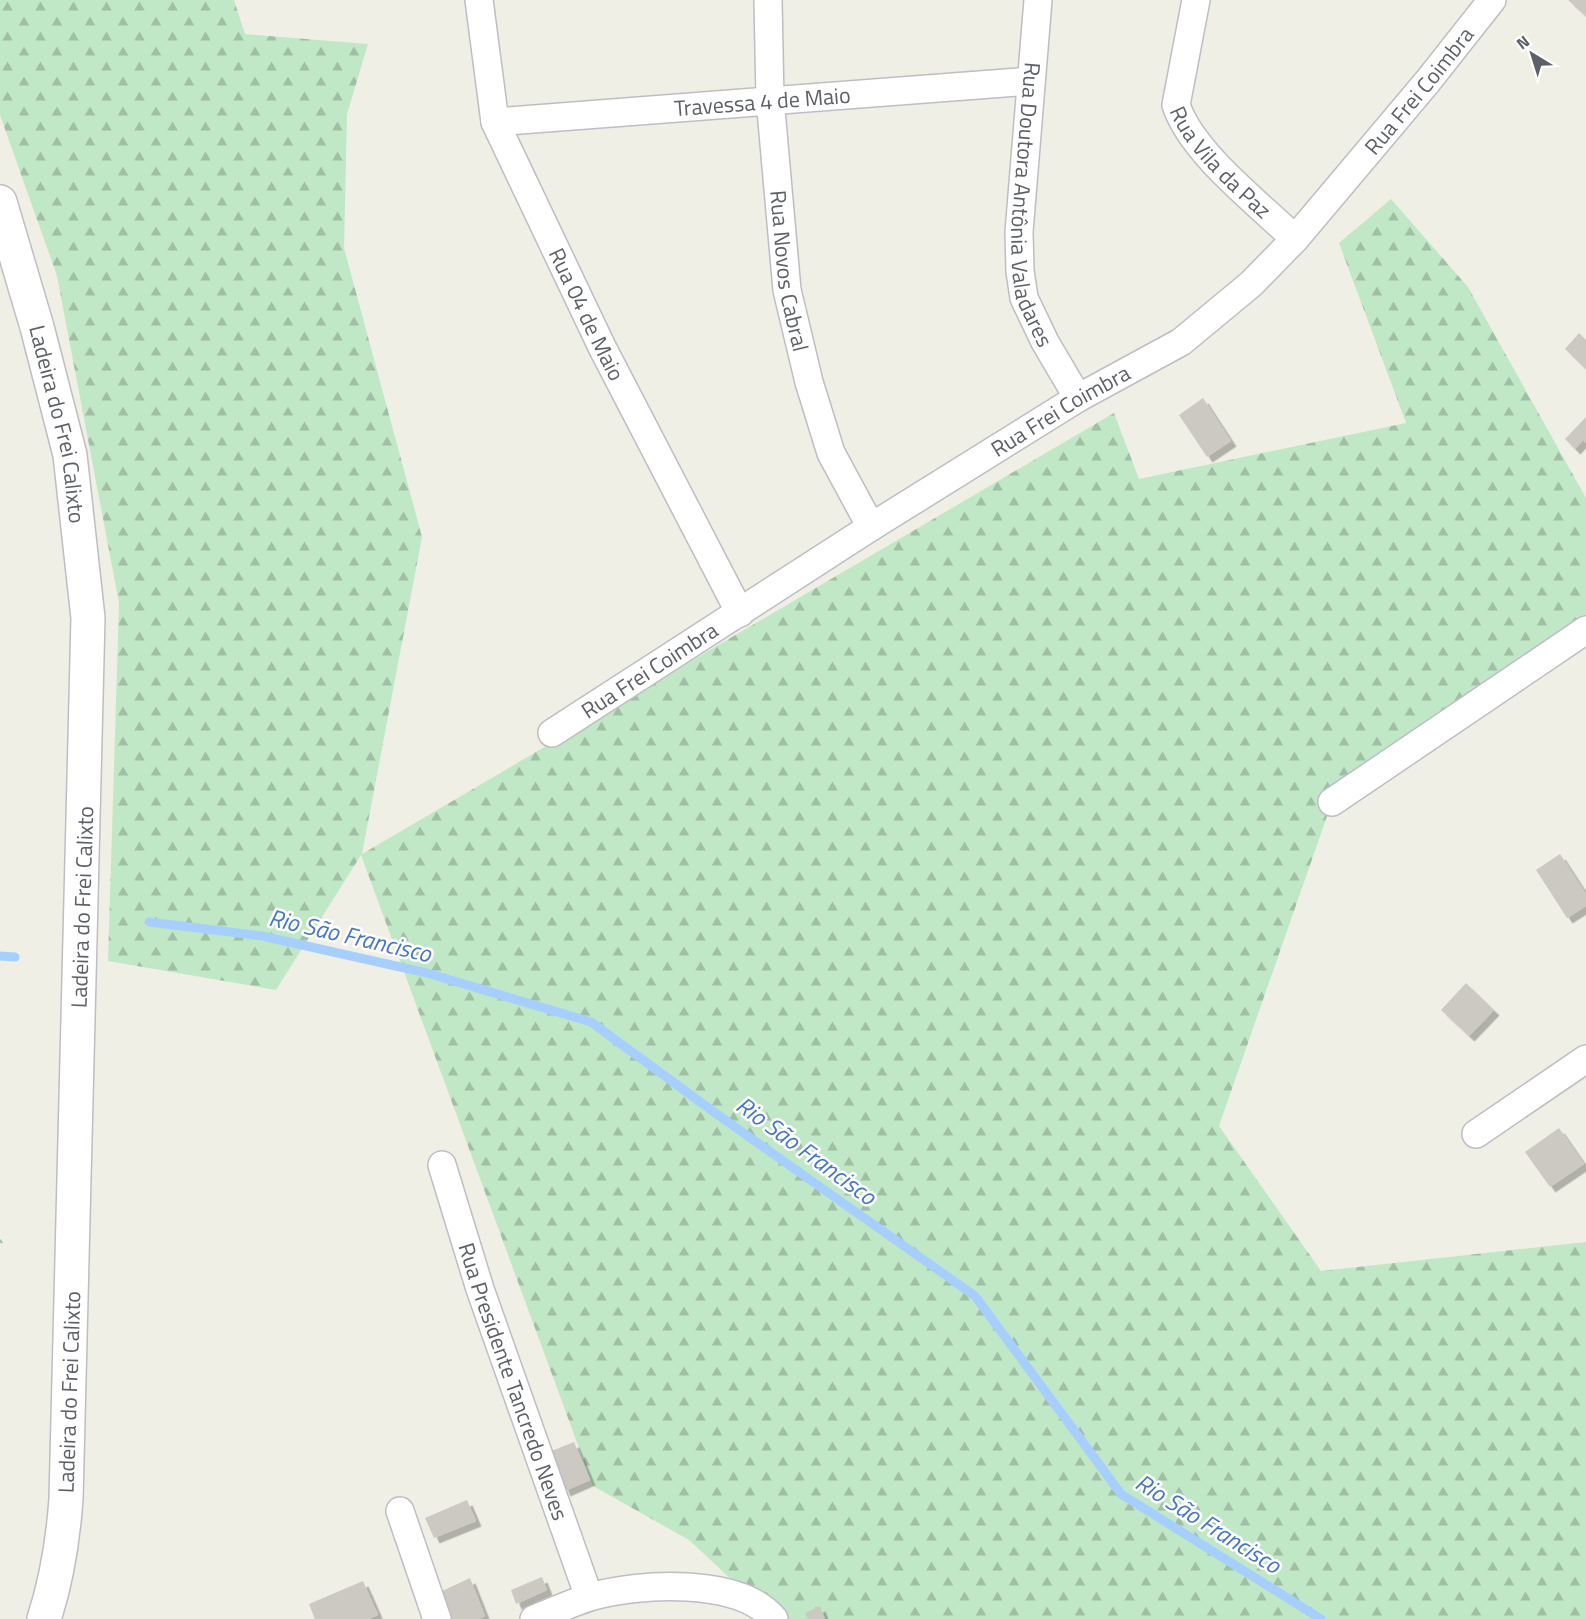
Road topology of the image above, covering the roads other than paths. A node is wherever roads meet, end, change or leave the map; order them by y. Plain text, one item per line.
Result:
1 (479, 0) edge
2 (768, 0) edge
3 (1038, 0) edge
4 (1196, 0) edge
5 (1492, 0) edge
6 (1030, 81) junction
7 (770, 99) junction
8 (495, 122) junction
9 (0, 202) edge
10 (1295, 239) junction
11 (1078, 398) junction
12 (871, 527) junction
13 (740, 613) junction
14 (1586, 630) edge
15 (552, 733) dead end
16 (1332, 802) dead end
17 (1586, 1059) edge
18 (1476, 1134) dead end
19 (442, 1165) dead end
20 (400, 1511) dead end
21 (589, 1597) junction
22 (44, 1619) edge
23 (437, 1619) edge
24 (534, 1619) edge
25 (774, 1619) edge

1 - 8 street, Rua 04 de Maio
2 - 7 street, Rua Novos Cabral
3 - 6 street, Rua Doutora Antônia Valadares
4 - 10 street, Rua Vila da Paz
5 - 10 street, Rua Frei Coimbra
6 - 7 street, Travessa 4 de Maio
6 - 11 street, Rua Doutora Antônia Valadares
7 - 8 street, Travessa 4 de Maio
7 - 12 street, Rua Novos Cabral
8 - 13 street, Rua 04 de Maio
9 - 22 street, Ladeira do Frei Calixto
10 - 11 street, Rua Frei Coimbra
11 - 12 street, Rua Frei Coimbra
12 - 13 street, Rua Frei Coimbra
13 - 15 street, Rua Frei Coimbra
14 - 16 street
17 - 18 street
19 - 21 street, Rua Presidente Tancredo Neves
20 - 23 street
21 - 24 street
21 - 25 street

